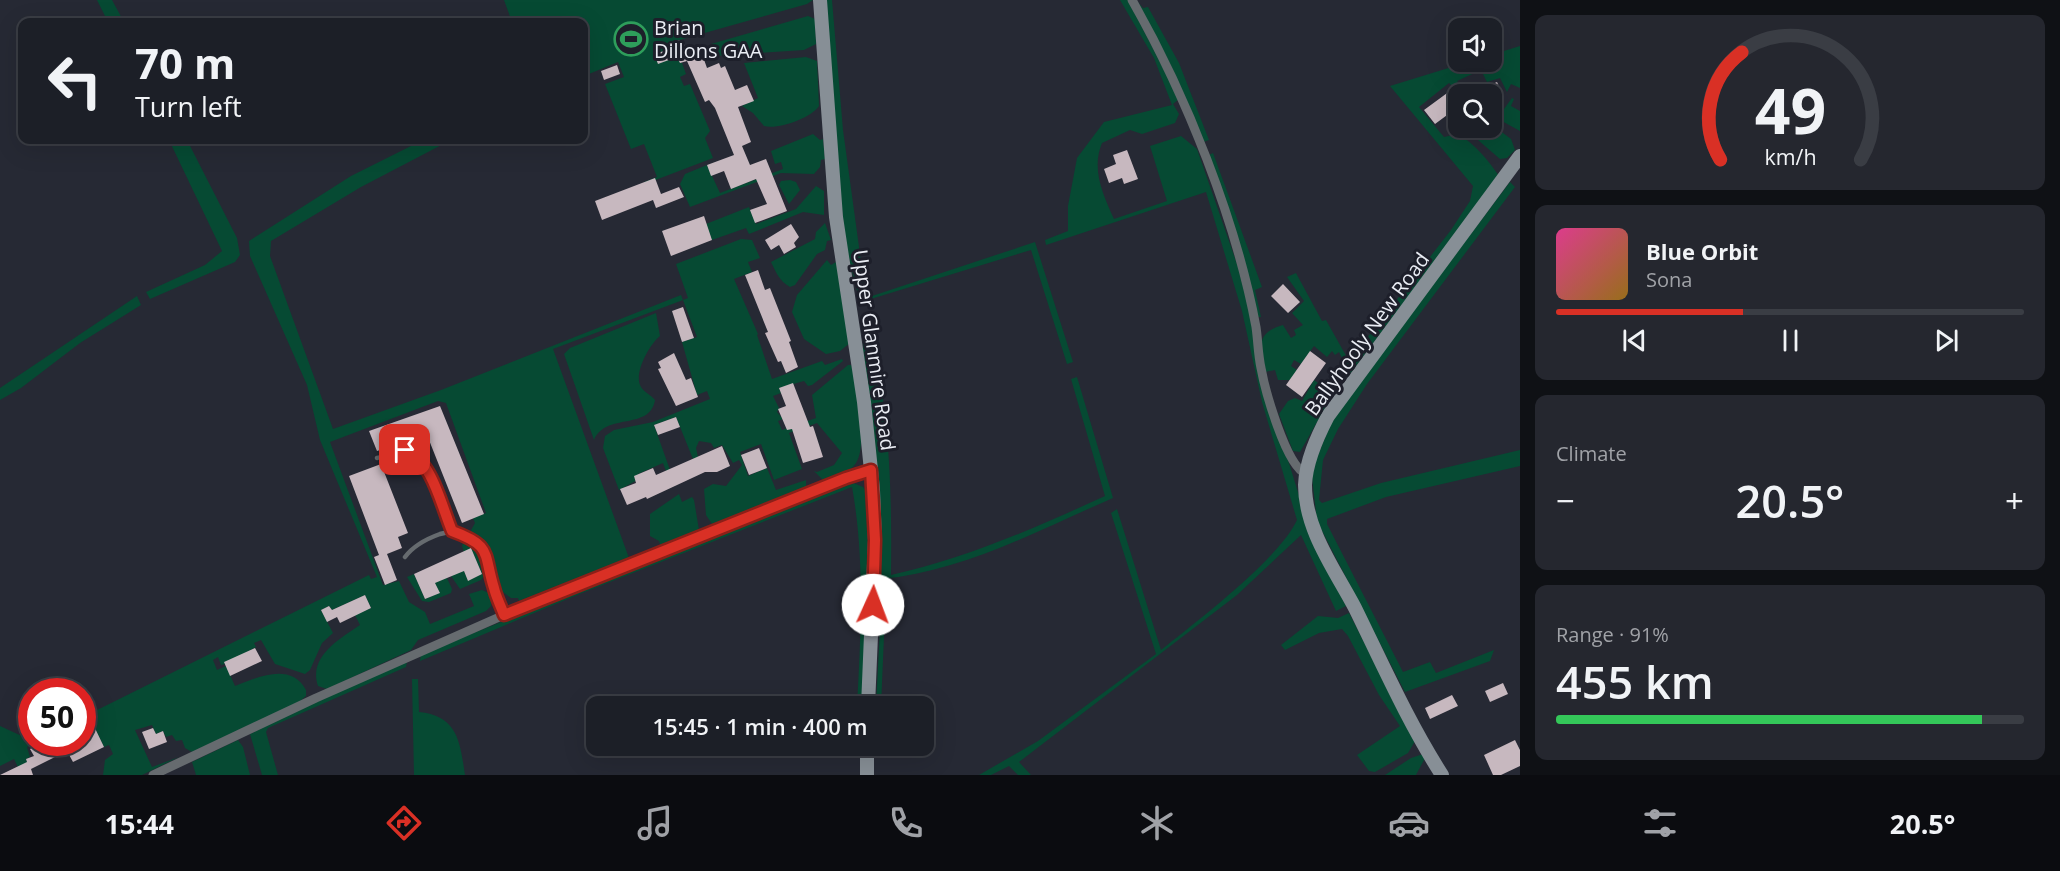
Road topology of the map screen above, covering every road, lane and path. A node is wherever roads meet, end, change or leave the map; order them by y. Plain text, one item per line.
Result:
1 (820, 0) edge
2 (1132, 0) edge
3 (1520, 156) edge
4 (377, 458) dead end
5 (871, 470) junction
6 (1306, 474) junction
7 (452, 531) junction
8 (405, 557) dead end
9 (504, 615) junction
10 (868, 696) edge
11 (867, 756) edge
12 (153, 775) edge
13 (867, 775) edge
14 (1442, 775) edge

1 - 5 main road, Upper Glanmire Road
2 - 6 street
3 - 6 main road, Ballyhooly New Road
4 - 7 lane
5 - 9 street
5 - 10 main road, Upper Glanmire Road
6 - 14 main road, Ballyhooly New Road
7 - 8 lane
7 - 9 lane
9 - 12 street
11 - 13 main road

